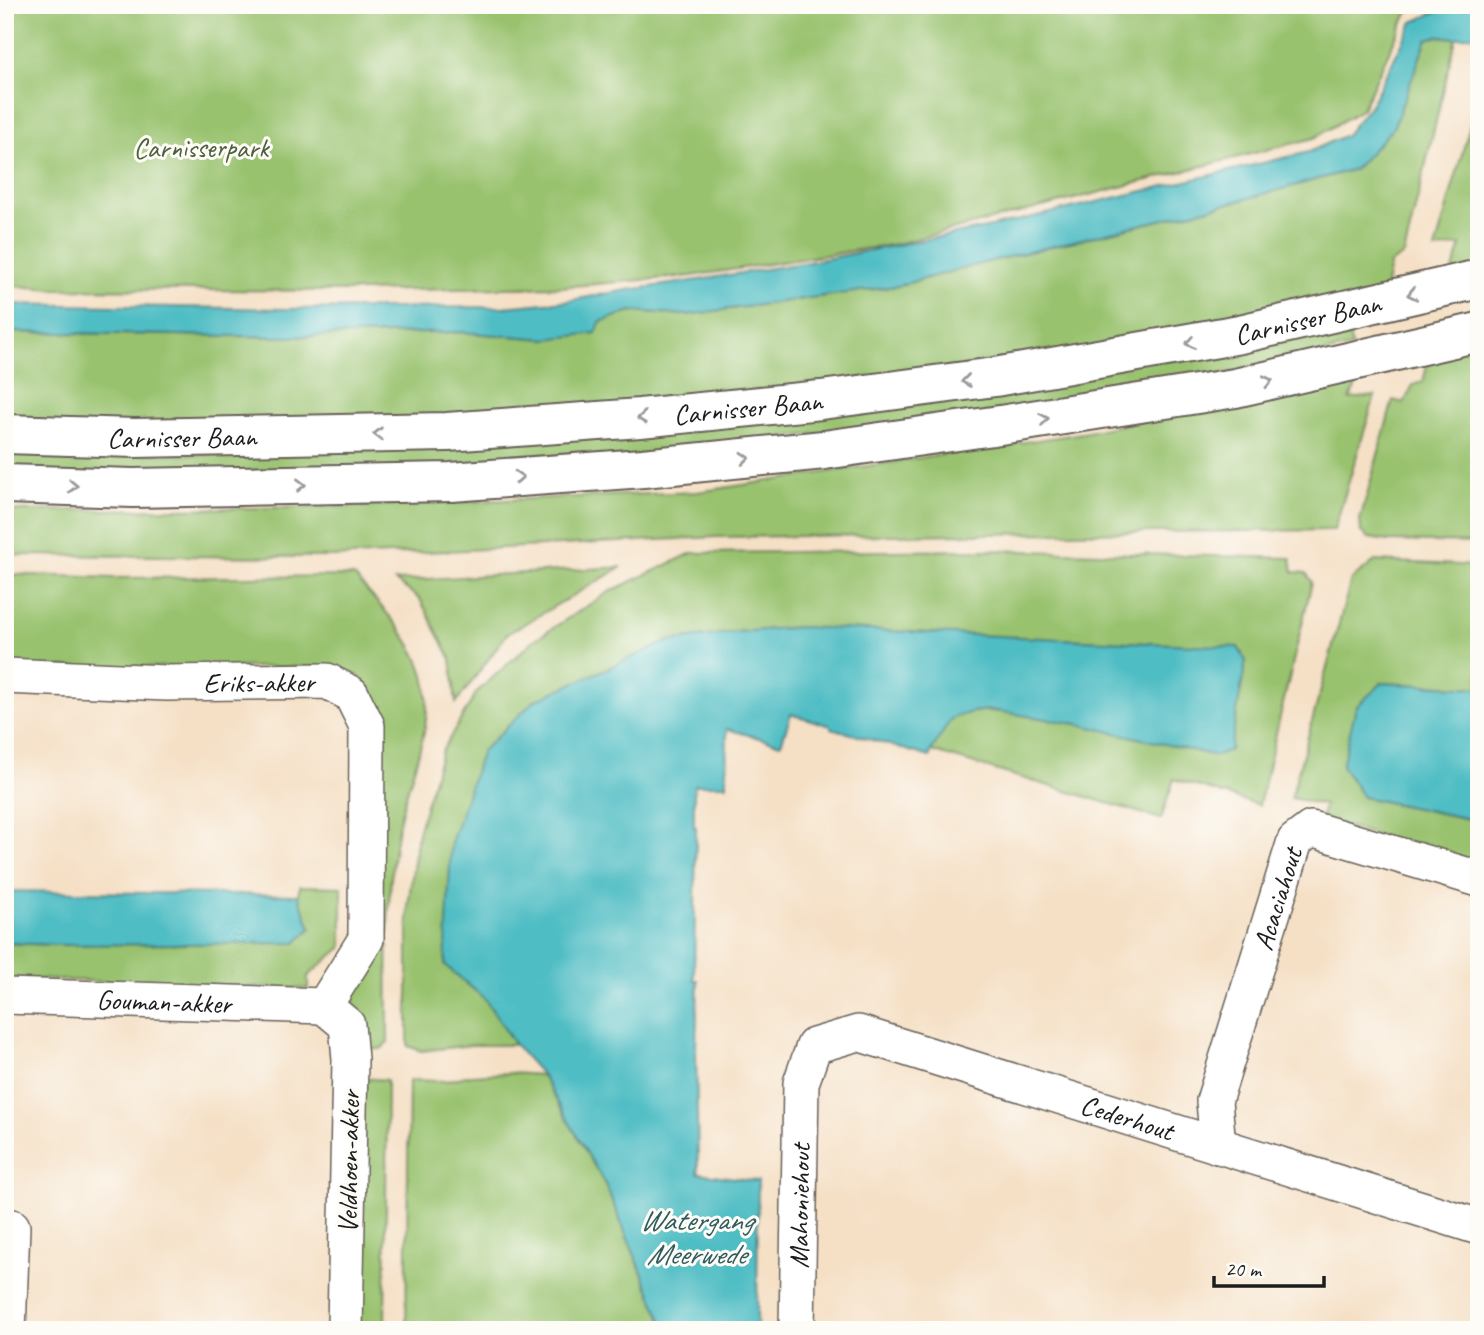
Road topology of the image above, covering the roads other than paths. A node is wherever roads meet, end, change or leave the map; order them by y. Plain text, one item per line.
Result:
1 (1479, 279) edge
2 (1479, 332) edge
3 (5, 434) edge
4 (5, 484) edge
5 (5, 676) edge
6 (1479, 879) edge
7 (5, 996) edge
8 (324, 1006) junction
9 (801, 1083) joint
10 (1218, 1146) junction
11 (12, 1227) dead end
12 (1479, 1227) edge
13 (8, 1330) edge
14 (345, 1330) edge
15 (797, 1330) edge

1 -> 3 main road, Carnisser Baan
4 -> 2 main road, Carnisser Baan
5 - 8 street, Eriks-akker
6 - 10 street, Acaciahout
7 - 8 street, Gouman-akker
8 - 14 street, Veldhoen-akker
9 - 10 street, Cederhout
9 - 15 street, Mahoniehout
10 - 12 street, Cederhout
11 - 13 street

